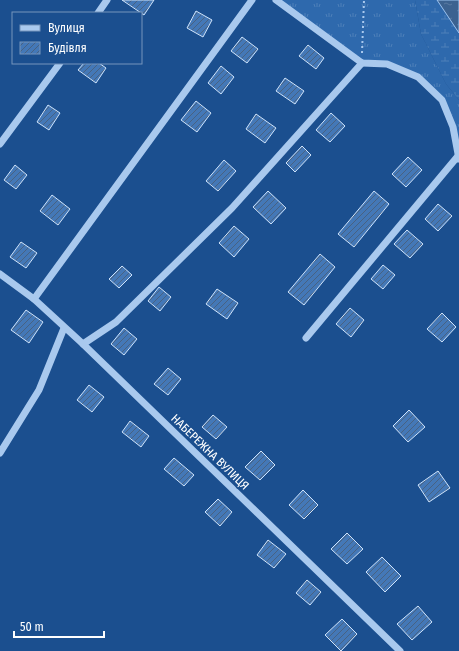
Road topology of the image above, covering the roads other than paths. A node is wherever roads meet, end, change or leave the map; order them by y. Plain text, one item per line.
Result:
1 (107, 0) edge
2 (252, 0) edge
3 (276, 0) edge
4 (99, 12) edge
5 (362, 63) junction
6 (59, 64) edge
7 (0, 144) edge
8 (459, 158) edge
9 (0, 274) edge
10 (34, 299) junction
11 (64, 328) junction
12 (306, 338) dead end
13 (83, 344) junction
14 (0, 453) edge
15 (400, 651) edge

1 - 4 street
2 - 10 street
3 - 5 street
5 - 8 street
5 - 13 street
6 - 7 street
8 - 12 street
9 - 10 street, НАБЕРЕЖНА ВУЛИЦЯ
10 - 11 street, НАБЕРЕЖНА ВУЛИЦЯ
11 - 13 street, НАБЕРЕЖНА ВУЛИЦЯ
11 - 14 street
13 - 15 street, НАБЕРЕЖНА ВУЛИЦЯ

